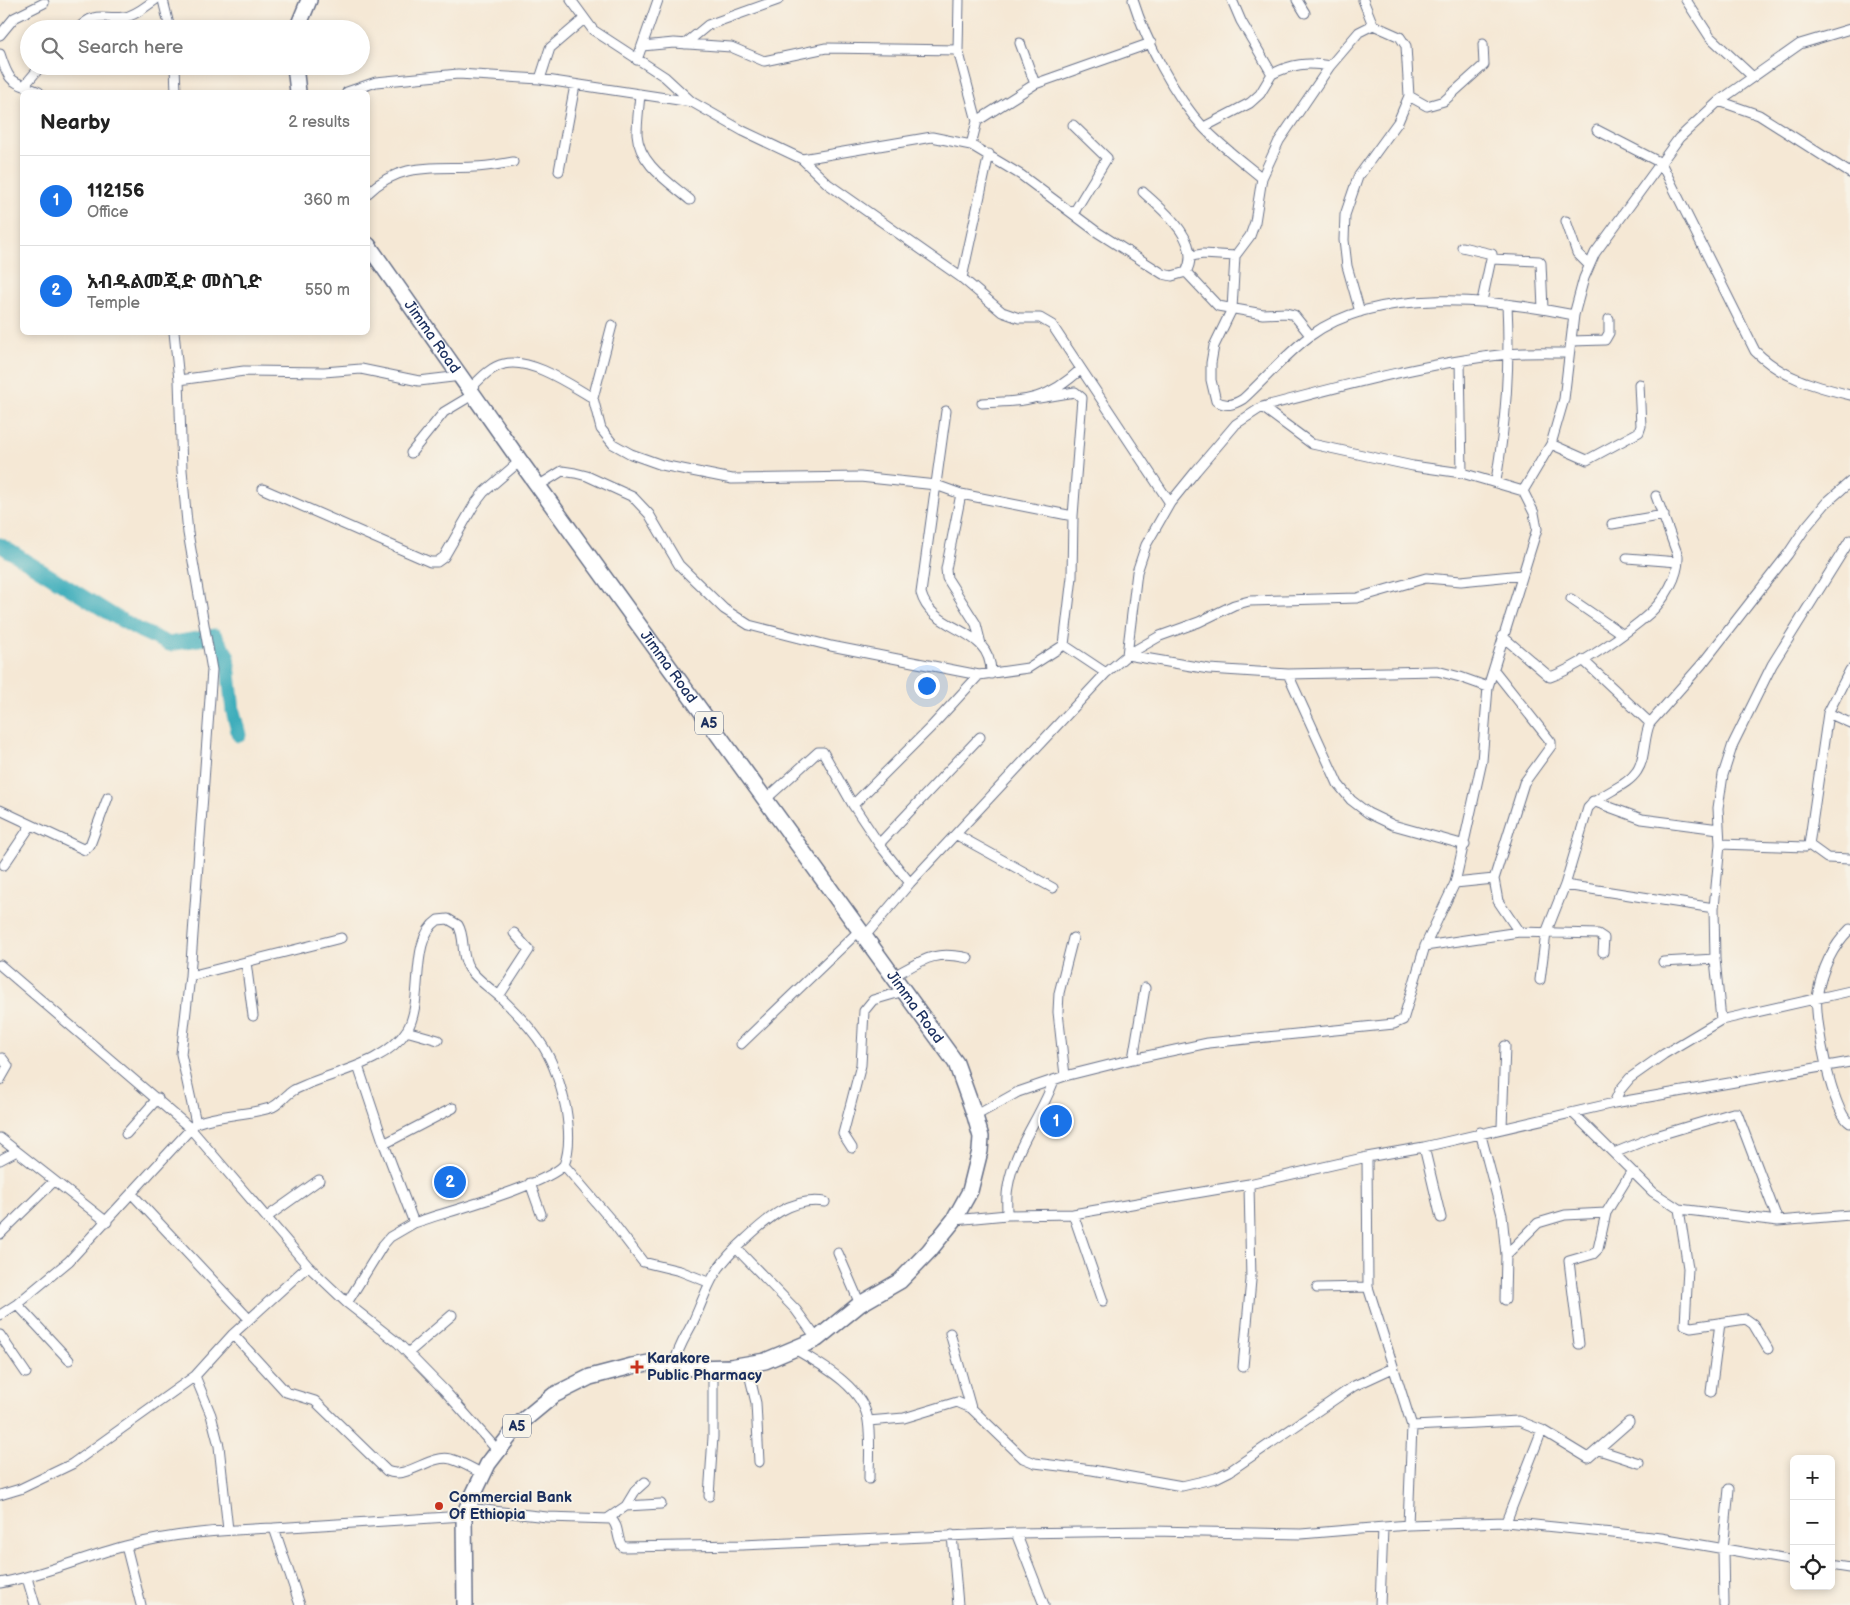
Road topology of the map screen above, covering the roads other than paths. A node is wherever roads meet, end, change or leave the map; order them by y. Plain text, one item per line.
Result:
1 (155, 0) edge
2 (163, 0) edge
3 (309, 0) edge
4 (658, 0) edge
5 (778, 0) edge
6 (959, 0) edge
7 (1133, 0) edge
8 (1232, 0) edge
9 (1297, 0) edge
10 (1363, 0) edge
11 (1686, 0) edge
12 (569, 1) edge
13 (44, 3) dead end
14 (1305, 13) dead end
15 (584, 19) junction
16 (89, 20) edge
17 (168, 20) edge
18 (301, 20) edge
19 (1373, 25) junction
20 (1850, 29) edge
21 (0, 35) edge
22 (1020, 43) dead end
23 (1152, 43) junction
24 (685, 44) junction
25 (1483, 44) dead end
26 (642, 46) junction
27 (958, 50) junction
28 (0, 54) edge
29 (637, 60) junction
30 (1330, 66) junction
31 (1272, 74) junction
32 (33, 75) edge
33 (175, 75) edge
34 (296, 75) edge
35 (1753, 77) junction
36 (540, 79) junction
37 (1035, 84) junction
38 (575, 85) junction
39 (24, 86) junction
40 (34, 90) edge
41 (176, 90) edge
42 (298, 90) edge
43 (353, 90) edge
44 (640, 94) junction
45 (1409, 96) junction
46 (1719, 101) junction
47 (692, 102) junction
48 (977, 121) junction
49 (1073, 125) dead end
50 (1204, 128) junction
51 (1597, 130) dead end
52 (971, 145) junction
53 (989, 154) junction
54 (802, 159) junction
55 (512, 162) dead end
56 (1661, 163) junction
57 (559, 171) dead end
58 (1850, 173) edge
59 (1262, 178) junction
60 (370, 192) edge
61 (1143, 192) dead end
62 (690, 200) dead end
63 (1072, 214) junction
64 (1566, 221) dead end
65 (1462, 247) dead end
66 (370, 248) edge
67 (1191, 256) junction
68 (1235, 256) junction
69 (1491, 259) junction
70 (1589, 265) junction
71 (1186, 272) junction
72 (962, 278) junction
73 (1482, 301) junction
74 (1507, 304) junction
75 (1232, 309) junction
76 (1543, 309) junction
77 (1360, 312) junction
78 (1574, 315) junction
79 (1610, 320) dead end
80 (612, 325) dead end
81 (174, 335) edge
82 (1310, 335) junction
83 (1571, 341) junction
84 (1569, 353) junction
85 (1510, 354) junction
86 (1460, 361) junction
87 (1081, 369) junction
88 (179, 380) junction
89 (1639, 384) dead end
90 (469, 386) junction
91 (1850, 395) edge
92 (593, 398) junction
93 (1039, 398) junction
94 (982, 403) dead end
95 (1262, 407) junction
96 (946, 411) dead end
97 (1551, 444) junction
98 (411, 453) dead end
99 (520, 461) junction
100 (1462, 473) junction
101 (1496, 481) junction
102 (1850, 482) edge
103 (936, 485) junction
104 (538, 486) junction
105 (263, 489) dead end
106 (1523, 491) junction
107 (961, 494) junction
108 (1656, 496) dead end
109 (1170, 503) junction
110 (1664, 515) junction
111 (1073, 516) junction
112 (1612, 524) dead end
113 (1849, 543) edge
114 (1628, 558) dead end
115 (1678, 562) junction
116 (1522, 575) junction
117 (1571, 599) dead end
118 (1622, 634) junction
119 (1502, 636) junction
120 (981, 644) junction
121 (1064, 646) junction
122 (1127, 655) junction
123 (1583, 660) junction
124 (1494, 670) junction
125 (1850, 670) edge
126 (1106, 672) junction
127 (991, 674) junction
128 (1288, 674) junction
129 (979, 675) junction
130 (1488, 687) junction
131 (1828, 714) junction
132 (1650, 723) junction
133 (1850, 723) edge
134 (980, 737) dead end
135 (108, 797) dead end
136 (765, 800) junction
137 (1593, 801) junction
138 (853, 805) junction
139 (0, 810) edge
140 (31, 825) junction
141 (1719, 829) junction
142 (957, 835) junction
143 (879, 844) junction
144 (1720, 844) junction
145 (1465, 845) junction
146 (1809, 845) junction
147 (1850, 859) edge
148 (4, 865) dead end
149 (1494, 879) junction
150 (910, 883) junction
151 (1455, 883) junction
152 (1565, 885) junction
153 (1053, 888) dead end
154 (1714, 908) junction
155 (1850, 930) edge
156 (1519, 932) junction
157 (514, 933) dead end
158 (862, 933) junction
159 (1546, 934) junction
160 (340, 938) dead end
161 (1073, 938) dead end
162 (1425, 946) junction
163 (1603, 952) dead end
164 (968, 958) dead end
165 (1715, 959) junction
166 (246, 962) junction
167 (1663, 962) dead end
168 (0, 964) edge
169 (190, 976) junction
170 (894, 976) junction
171 (1540, 980) dead end
172 (1144, 988) dead end
173 (904, 991) junction
174 (1850, 991) edge
175 (499, 996) junction
176 (1816, 999) junction
177 (253, 1016) dead end
178 (1721, 1020) junction
179 (406, 1031) junction
180 (438, 1040) dead end
181 (741, 1044) dead end
182 (1505, 1046) dead end
183 (2, 1058) dead end
184 (1133, 1059) junction
185 (1850, 1062) edge
186 (358, 1066) junction
187 (1826, 1067) junction
188 (1065, 1076) junction
189 (0, 1080) edge
190 (1054, 1080) junction
191 (158, 1098) junction
192 (1614, 1103) junction
193 (453, 1108) dead end
194 (1573, 1113) junction
195 (976, 1116) junction
196 (1850, 1123) edge
197 (193, 1125) junction
198 (1502, 1127) junction
199 (1480, 1132) junction
200 (126, 1134) dead end
201 (0, 1138) edge
202 (384, 1144) junction
203 (1424, 1147) junction
204 (852, 1148) dead end
205 (15, 1152) junction
206 (1614, 1153) junction
207 (1367, 1157) junction
208 (0, 1160) edge
209 (564, 1165) junction
210 (1631, 1172) junction
211 (319, 1180) dead end
212 (54, 1181) junction
213 (530, 1183) junction
214 (1249, 1184) junction
215 (132, 1194) junction
216 (825, 1202) dead end
217 (1679, 1209) junction
218 (1606, 1213) junction
219 (540, 1214) dead end
220 (1007, 1214) junction
221 (1073, 1214) junction
222 (1850, 1215) edge
223 (267, 1217) junction
224 (1441, 1218) dead end
225 (954, 1220) junction
226 (1778, 1221) junction
227 (107, 1222) junction
228 (414, 1223) junction
229 (0, 1234) edge
230 (736, 1248) junction
231 (838, 1253) dead end
232 (1506, 1255) junction
233 (308, 1266) junction
234 (708, 1282) junction
235 (1368, 1287) junction
236 (1317, 1288) dead end
237 (1505, 1300) dead end
238 (1103, 1302) dead end
239 (347, 1303) junction
240 (17, 1304) junction
241 (860, 1304) junction
242 (452, 1314) dead end
243 (0, 1315) edge
244 (249, 1319) junction
245 (1720, 1323) junction
246 (950, 1333) dead end
247 (233, 1334) junction
248 (0, 1335) edge
249 (817, 1339) junction
250 (1579, 1344) dead end
251 (793, 1348) junction
252 (1768, 1349) dead end
253 (408, 1353) junction
254 (68, 1360) dead end
255 (674, 1365) junction
256 (747, 1365) junction
257 (713, 1367) junction
258 (1243, 1367) dead end
259 (1393, 1368) junction
260 (26, 1373) dead end
261 (195, 1376) junction
262 (1711, 1392) dead end
263 (971, 1408) junction
264 (868, 1421) junction
265 (1629, 1422) dead end
266 (1412, 1426) junction
267 (1542, 1430) junction
268 (1599, 1450) junction
269 (498, 1451) junction
270 (759, 1462) dead end
271 (1639, 1463) dead end
272 (483, 1474) junction
273 (869, 1479) dead end
274 (646, 1482) dead end
275 (1729, 1489) dead end
276 (0, 1495) edge
277 (709, 1496) dead end
278 (661, 1504) dead end
279 (626, 1506) junction
280 (466, 1512) junction
281 (607, 1519) junction
282 (1506, 1522) junction
283 (1408, 1525) junction
284 (274, 1528) junction
285 (1383, 1528) junction
286 (228, 1530) junction
287 (1016, 1532) junction
288 (952, 1535) junction
289 (126, 1546) junction
290 (1723, 1550) junction
291 (1790, 1560) edge
292 (1835, 1566) edge
293 (1850, 1568) edge
294 (27, 1578) junction
295 (0, 1583) edge
296 (34, 1605) edge
297 (141, 1605) edge
298 (300, 1605) edge
299 (465, 1605) edge
300 (958, 1605) edge
301 (1044, 1605) edge
302 (1380, 1605) edge
303 (1724, 1605) edge

1 - 16 street
2 - 17 street
3 - 18 highway
4 - 26 street
5 - 24 street
6 - 27 street
7 - 23 street
8 - 31 street
9 - 14 street
10 - 19 street
11 - 35 street
12 - 15 street
13 - 21 street
15 - 29 street
15 - 36 street
19 - 30 street
19 - 45 street
20 - 35 street
22 - 37 street
23 - 37 street
23 - 50 street
24 - 26 street
24 - 27 street
25 - 45 street
26 - 29 street
27 - 48 street
28 - 39 street
29 - 47 street
30 - 31 street
30 - 59 street
31 - 50 street
32 - 39 street
33 - 41 street
34 - 42 highway
35 - 46 street
36 - 38 street
36 - 43 street
37 - 48 street
38 - 44 street
38 - 57 street
39 - 40 street
44 - 47 street
44 - 62 street
45 - 77 street
46 - 56 street
46 - 58 street
47 - 54 street
48 - 52 street
49 - 63 street
50 - 59 street
51 - 56 street
52 - 53 street
52 - 54 street
53 - 63 street
53 - 72 street
54 - 72 street
55 - 60 street
56 - 70 street
56 - 91 street
59 - 68 street
61 - 67 street
63 - 71 street
64 - 70 street
65 - 69 street
66 - 90 highway, Jimma Road / A5
67 - 68 street
67 - 71 street
68 - 75 street
69 - 73 street
69 - 76 street
70 - 78 street
71 - 75 street
72 - 87 street
73 - 74 street
73 - 77 street
74 - 76 street
74 - 85 street
75 - 82 street
75 - 82 street
76 - 78 street
77 - 82 street
78 - 83 street
79 - 83 street
80 - 92 street
81 - 88 street
83 - 84 street
84 - 85 street
84 - 97 street
85 - 86 street
85 - 101 street
86 - 95 street
86 - 100 street
87 - 93 street
87 - 109 street
88 - 90 street
88 - 169 street
89 - 97 street
90 - 92 street
90 - 98 street
90 - 99 highway, Jimma Road / A5
92 - 103 street
93 - 94 street
93 - 111 street
95 - 100 street
95 - 109 street
96 - 103 street
97 - 106 street
99 - 104 highway, Jimma Road / A5
99 - 105 street
100 - 101 street
101 - 106 street
102 - 132 street
103 - 107 street
103 - 120 street
104 - 129 street
104 - 136 highway, Jimma Road / A5
106 - 116 street
107 - 111 street
107 - 120 street
108 - 110 street
109 - 122 street
110 - 112 street
110 - 115 street
111 - 121 street
113 - 141 street
114 - 115 street
115 - 118 street
116 - 119 street
116 - 122 street
117 - 118 street
118 - 123 street
119 - 123 street
119 - 124 street
120 - 127 street
121 - 126 street
121 - 127 street
122 - 126 street
122 - 128 street
123 - 132 street
124 - 130 street
124 - 149 street
125 - 131 street
126 - 142 street
127 - 129 street
128 - 130 street
128 - 145 street
129 - 138 street
130 - 145 street
131 - 133 street
131 - 146 street
132 - 137 street
134 - 143 street
135 - 140 street
136 - 138 street
136 - 158 highway, Jimma Road / A5
137 - 141 street
137 - 152 street
138 - 143 street
139 - 140 street
140 - 148 street
141 - 144 street
142 - 150 street
142 - 153 street
143 - 150 street
144 - 146 street
144 - 154 street
145 - 151 street
146 - 147 street
149 - 151 street
149 - 156 street
150 - 158 street
151 - 162 street
152 - 154 street
152 - 159 street
154 - 165 street
155 - 176 street
156 - 159 street
156 - 162 street
157 - 175 street
158 - 170 highway, Jimma Road / A5
158 - 181 street
159 - 163 street
159 - 171 street
160 - 166 street
161 - 188 street
162 - 184 street
164 - 170 street
165 - 167 street
165 - 178 street
166 - 169 street
166 - 177 street
168 - 191 street
169 - 197 street
170 - 173 highway, Jimma Road / A5
172 - 184 street
173 - 195 highway, Jimma Road / A5
173 - 204 street
174 - 176 street
175 - 179 street
175 - 209 street
176 - 178 street
176 - 187 street
178 - 192 street
179 - 180 street
179 - 186 street
182 - 198 street
183 - 189 street
184 - 188 street
185 - 187 street
186 - 197 street
186 - 202 street
187 - 192 street
187 - 196 street
188 - 190 street
190 - 195 street
190 - 220 street
191 - 197 street
191 - 200 street
192 - 194 street
193 - 202 street
194 - 198 street
194 - 206 street
195 - 225 highway, Jimma Road / A5
197 - 215 street
197 - 223 street
198 - 199 street
199 - 203 street
199 - 232 street
201 - 205 street
202 - 228 street
203 - 207 street
203 - 224 street
205 - 208 street
205 - 212 street
206 - 210 street
206 - 226 street
207 - 214 street
207 - 235 street
209 - 213 street
209 - 234 street
210 - 217 street
210 - 218 street
211 - 223 street
212 - 227 street
212 - 229 street
213 - 219 street
213 - 228 street
214 - 221 street
214 - 258 street
215 - 227 street
215 - 244 street
216 - 230 street
217 - 226 street
217 - 245 street
218 - 232 street
218 - 250 street
220 - 221 street
220 - 225 street
221 - 238 street
222 - 226 street
223 - 233 street
225 - 241 highway, Jimma Road / A5
227 - 240 street
228 - 239 street
230 - 234 street
230 - 249 street
231 - 241 street
232 - 237 street
233 - 239 street
233 - 244 street
234 - 255 street
235 - 236 street
235 - 259 street
239 - 253 street
240 - 243 street
240 - 254 street
241 - 249 highway, Jimma Road / A5
242 - 253 street
244 - 247 street
245 - 252 street
245 - 262 street
246 - 263 street
247 - 261 street
247 - 272 street
248 - 260 street
249 - 251 highway, Jimma Road / A5
251 - 256 highway, Jimma Road / A5
251 - 264 street
253 - 269 street
255 - 257 highway, Jimma Road / A5
255 - 269 highway, Jimma Road / A5
256 - 257 highway, Jimma Road / A5
256 - 270 street
257 - 277 street
259 - 263 street
259 - 266 street
261 - 276 street
261 - 286 street
263 - 264 street
264 - 273 street
265 - 268 street
266 - 267 street
266 - 283 street
267 - 268 street
267 - 282 street
268 - 271 street
269 - 272 highway, Jimma Road / A5
272 - 280 highway, Jimma Road / A5
274 - 279 street
275 - 290 street
278 - 279 street
279 - 281 street
280 - 281 street
280 - 284 street
280 - 299 highway, Jimma Road / A5
281 - 288 street
282 - 283 street
282 - 290 street
283 - 285 street
284 - 286 street
284 - 298 street
285 - 287 street
285 - 302 street
286 - 289 street
287 - 288 street
287 - 301 street
288 - 300 street
289 - 294 street
289 - 297 street
290 - 291 street
290 - 303 street
292 - 293 street
294 - 295 street
294 - 296 street

